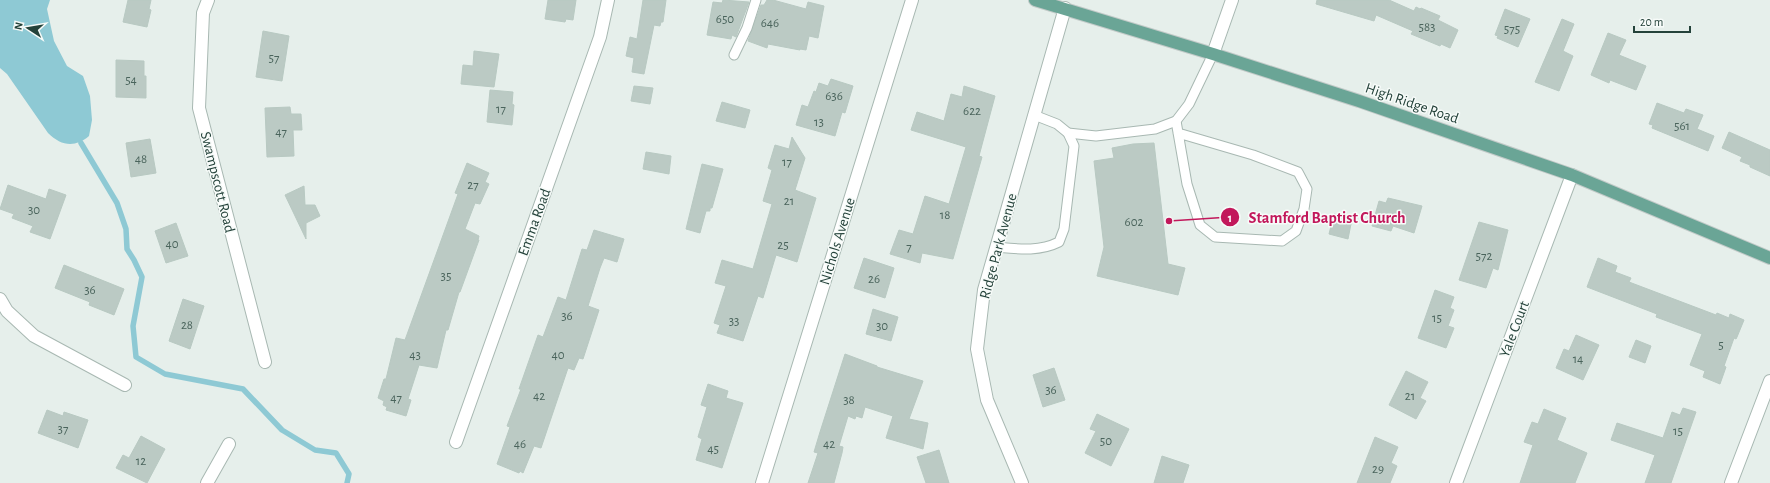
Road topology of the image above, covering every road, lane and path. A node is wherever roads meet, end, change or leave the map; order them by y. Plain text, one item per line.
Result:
1 (208, 0) edge
2 (608, 0) edge
3 (756, 0) edge
4 (912, 0) edge
5 (1035, 0) edge
6 (1232, 0) edge
7 (1065, 8) junction
8 (1213, 54) junction
9 (734, 55) dead end
10 (1034, 115) junction
11 (1176, 121) junction
12 (1068, 133) junction
13 (1178, 133) junction
14 (1572, 175) junction
15 (996, 247) junction
16 (1770, 258) edge
17 (0, 298) edge
18 (265, 362) dead end
19 (1770, 381) edge
20 (125, 385) dead end
21 (456, 442) dead end
22 (229, 444) dead end
23 (207, 483) edge
24 (762, 483) edge
25 (1022, 483) edge
26 (1456, 483) edge
27 (1731, 483) edge

1 - 18 street, Swampscott Road
2 - 21 street, Emma Road
3 - 9 lane
4 - 24 street, Nichols Avenue
5 - 7 main road, High Ridge Road
6 - 8 street
7 - 8 main road, High Ridge Road
7 - 10 street, Ridge Park Avenue
8 - 11 lane
8 - 14 main road, High Ridge Road
10 - 12 lane
10 - 15 street, Ridge Park Avenue
11 - 12 lane
11 - 13 lane
12 - 15 lane
13 - 13 lane
14 - 16 main road, High Ridge Road
14 - 26 street, Yale Court
15 - 25 street, Ridge Park Avenue
17 - 20 street
19 - 27 street
22 - 23 street

